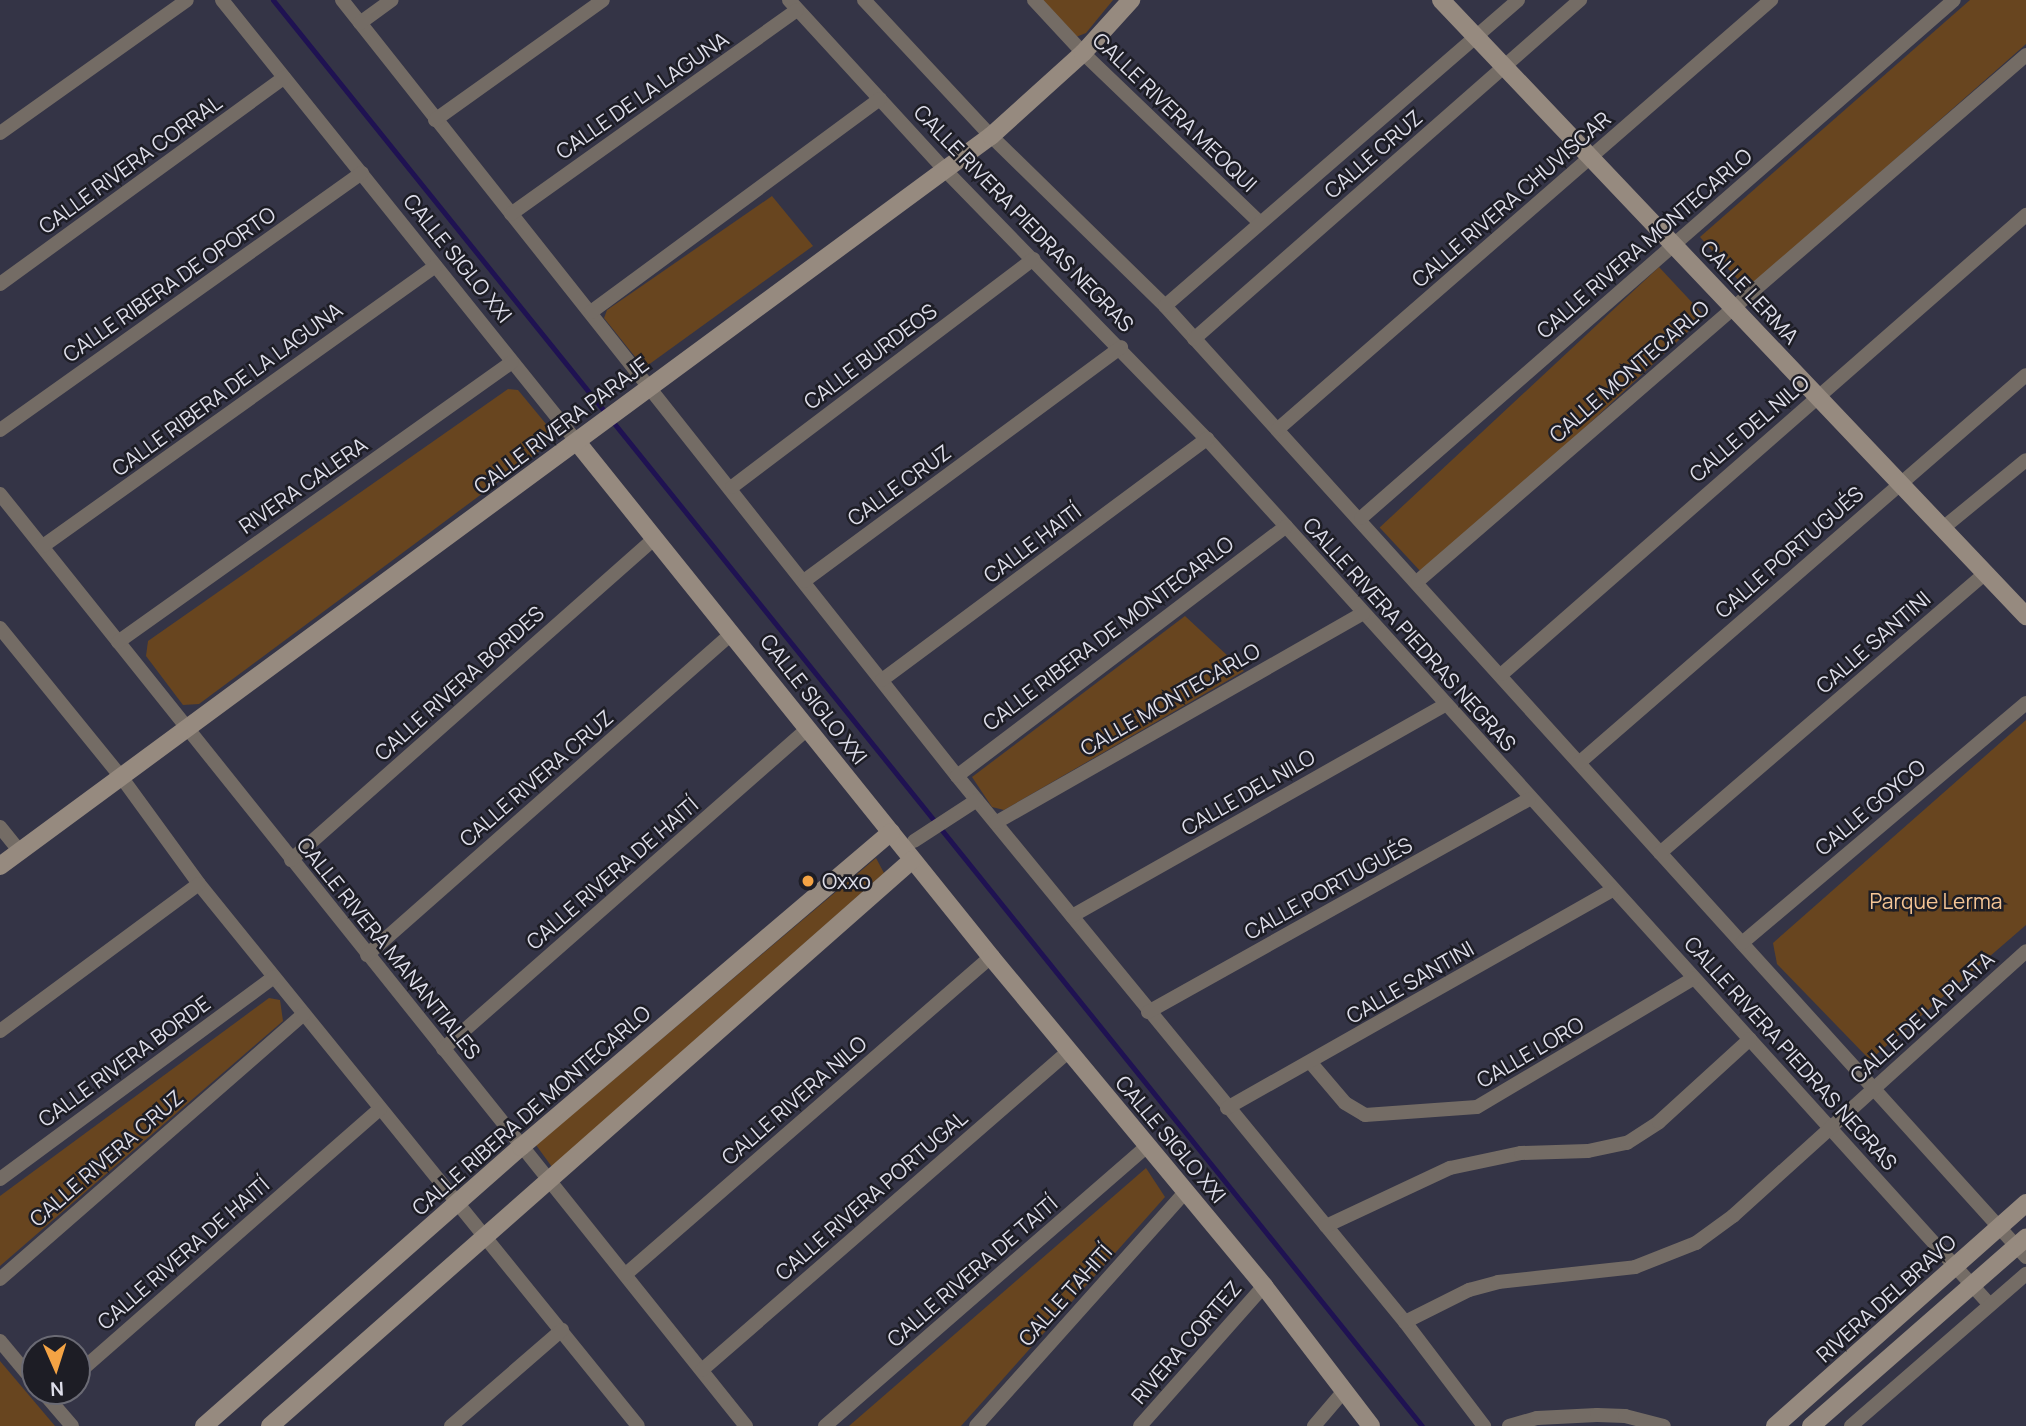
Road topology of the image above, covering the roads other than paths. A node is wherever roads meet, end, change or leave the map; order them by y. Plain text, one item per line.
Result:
1 (187, 0) edge
2 (222, 0) edge
3 (342, 0) edge
4 (392, 0) edge
5 (603, 0) edge
6 (864, 0) edge
7 (1034, 0) edge
8 (1130, 0) edge
9 (1441, 0) edge
10 (1517, 0) edge
11 (1580, 0) edge
12 (1771, 0) edge
13 (1954, 0) edge
14 (793, 5) edge
15 (360, 23) junction
16 (1477, 36) junction
17 (1083, 53) junction
18 (2026, 55) edge
19 (1506, 65) junction
20 (284, 78) junction
21 (880, 99) junction
22 (435, 120) junction
23 (0, 133) edge
24 (991, 136) junction
25 (1592, 157) junction
26 (946, 170) junction
27 (362, 173) junction
28 (511, 214) junction
29 (2026, 215) edge
30 (1260, 223) junction
31 (1674, 244) junction
32 (1034, 259) junction
33 (435, 266) junction
34 (0, 284) edge
35 (1165, 306) junction
36 (1734, 309) junction
37 (591, 312) junction
38 (1194, 339) junction
39 (1121, 347) junction
40 (512, 362) junction
41 (2026, 375) edge
42 (652, 386) junction
43 (1816, 397) junction
44 (1278, 429) junction
45 (0, 430) edge
46 (1207, 439) junction
47 (577, 442) junction
48 (2026, 460) edge
49 (1900, 483) junction
50 (732, 486) junction
51 (0, 494) edge
52 (1361, 518) junction
53 (1286, 526) junction
54 (1943, 528) junction
55 (655, 538) junction
56 (43, 546) junction
57 (1985, 573) junction
58 (804, 581) junction
59 (1418, 581) junction
60 (1364, 613) junction
61 (2026, 616) edge
62 (0, 628) edge
63 (732, 633) junction
64 (118, 642) junction
65 (1502, 674) junction
66 (882, 680) junction
67 (1446, 704) junction
68 (2026, 704) edge
69 (808, 728) junction
70 (189, 730) junction
71 (1580, 762) junction
72 (957, 776) junction
73 (122, 778) junction
74 (1528, 799) junction
75 (977, 800) junction
76 (997, 822) junction
77 (0, 827) edge
78 (891, 832) junction
79 (915, 840) junction
80 (20, 852) junction
81 (1660, 853) junction
82 (291, 860) junction
83 (912, 860) junction
84 (0, 866) edge
85 (199, 884) junction
86 (1613, 890) junction
87 (1072, 916) junction
88 (1742, 943) junction
89 (2026, 951) edge
90 (367, 955) junction
91 (991, 957) junction
92 (274, 977) junction
93 (1694, 978) junction
94 (1148, 1012) junction
95 (304, 1014) junction
96 (0, 1031) edge
97 (1750, 1039) junction
98 (443, 1049) junction
99 (1069, 1051) junction
100 (1311, 1063) junction
101 (1874, 1087) junction
102 (1227, 1108) junction
103 (380, 1109) junction
104 (1832, 1125) junction
105 (521, 1147) junction
106 (1146, 1147) junction
107 (2, 1174) edge
108 (550, 1180) junction
109 (1186, 1191) junction
110 (2026, 1203) edge
111 (458, 1204) junction
112 (1326, 1226) junction
113 (1998, 1228) junction
114 (485, 1236) junction
115 (2023, 1248) edge
116 (1955, 1268) junction
117 (2026, 1274) edge
118 (626, 1275) junction
119 (0, 1279) edge
120 (1264, 1286) junction
121 (1972, 1286) junction
122 (1990, 1305) junction
123 (1405, 1322) junction
124 (562, 1330) junction
125 (0, 1341) edge
126 (91, 1362) edge
127 (21, 1366) edge
128 (702, 1370) junction
129 (1343, 1392) junction
130 (57, 1405) edge
131 (637, 1425) edge
132 (72, 1426) edge
133 (204, 1426) edge
134 (270, 1426) edge
135 (451, 1426) edge
136 (746, 1426) edge
137 (825, 1426) edge
138 (976, 1426) edge
139 (1140, 1426) edge
140 (1314, 1426) edge
141 (1371, 1426) edge
142 (1484, 1426) edge
143 (1509, 1426) edge
144 (1664, 1426) edge
145 (1775, 1426) edge
146 (1811, 1426) edge
147 (1852, 1426) edge

1 - 23 street
2 - 20 street, CALLE SIGLO XXI
3 - 15 street
4 - 15 street
5 - 22 street
6 - 24 street, CALLE RIVERA PIEDRAS NEGRAS
7 - 17 street, CALLE RIVERA MEOQUI
8 - 17 street, CALLE RIVERA PARAJE
9 - 16 street, CALLE LERMA
10 - 16 street, CALLE CRUZ
11 - 19 street, CALLE CRUZ
12 - 25 street, CALLE RIVERA CHUVISCAR
13 - 31 street, CALLE RIVERA MONTECARLO
14 - 21 street, CALLE RIVERA PIEDRAS NEGRAS
14 - 28 street, CALLE DE LA LAGUNA
15 - 22 street
16 - 19 street, CALLE LERMA
16 - 30 street, CALLE CRUZ
17 - 24 street, CALLE RIVERA PARAJE
17 - 30 street, CALLE RIVERA MEOQUI
18 - 36 street, CALLE MONTECARLO
19 - 25 street, CALLE LERMA
19 - 38 street, CALLE CRUZ
20 - 27 street, CALLE SIGLO XXI
20 - 34 street, CALLE RIVERA CORRAL
21 - 26 street, CALLE RIVERA PIEDRAS NEGRAS
21 - 37 street
22 - 28 street
24 - 26 street, CALLE RIVERA PARAJE
24 - 35 street, CALLE RIVERA PIEDRAS NEGRAS
25 - 31 street, CALLE LERMA
25 - 44 street, CALLE RIVERA CHUVISCAR
26 - 32 street, CALLE RIVERA PIEDRAS NEGRAS
26 - 42 street, CALLE RIVERA PARAJE
27 - 33 street, CALLE SIGLO XXI
27 - 45 street, CALLE RIBERA DE OPORTO
28 - 37 street
29 - 43 street, CALLE DEL NILO
30 - 35 street, CALLE CRUZ
31 - 36 street, CALLE LERMA
31 - 52 street, CALLE RIVERA MONTECARLO
32 - 39 street, CALLE RIVERA PIEDRAS NEGRAS
32 - 50 street, CALLE BURDEOS
33 - 40 street, CALLE SIGLO XXI
33 - 56 street, CALLE RIBERA DE LA LAGUNA
35 - 38 street, CALLE RIVERA PIEDRAS NEGRAS
36 - 43 street, CALLE LERMA
36 - 59 street, CALLE MONTECARLO
37 - 42 street
38 - 44 street, CALLE RIVERA PIEDRAS NEGRAS
39 - 46 street, CALLE RIVERA PIEDRAS NEGRAS
39 - 58 street, CALLE CRUZ
40 - 47 street, CALLE SIGLO XXI
40 - 64 street, RIVERA CALERA
41 - 49 street, CALLE PORTUGUÉS
42 - 47 street, CALLE RIVERA PARAJE
42 - 50 street
43 - 49 street, CALLE LERMA
43 - 65 street, CALLE DEL NILO
44 - 52 street, CALLE RIVERA PIEDRAS NEGRAS
46 - 53 street, CALLE RIVERA PIEDRAS NEGRAS
46 - 66 street, CALLE HAITÍ
47 - 55 street, CALLE SIGLO XXI
47 - 70 street, CALLE RIVERA PARAJE
48 - 54 street
49 - 54 street, CALLE LERMA
49 - 71 street, CALLE PORTUGUÉS
50 - 58 street
51 - 56 street, CALLE RIVERA MANANTIALES
52 - 59 street, CALLE RIVERA PIEDRAS NEGRAS
53 - 60 street, CALLE RIVERA PIEDRAS NEGRAS
53 - 72 street, CALLE RIBERA DE MONTECARLO
54 - 57 street, CALLE LERMA
55 - 63 street, CALLE SIGLO XXI
55 - 82 street, CALLE RIVERA BORDES
56 - 64 street, CALLE RIVERA MANANTIALES
57 - 61 street, CALLE LERMA
57 - 81 street, CALLE SANTINI
58 - 66 street
59 - 65 street, CALLE RIVERA PIEDRAS NEGRAS
60 - 67 street, CALLE RIVERA PIEDRAS NEGRAS
60 - 76 street, CALLE MONTECARLO
62 - 73 street
63 - 69 street, CALLE SIGLO XXI
63 - 90 street, CALLE RIVERA CRUZ
64 - 70 street, CALLE RIVERA MANANTIALES
65 - 71 street, CALLE RIVERA PIEDRAS NEGRAS
66 - 72 street
67 - 74 street, CALLE RIVERA PIEDRAS NEGRAS
67 - 87 street, CALLE DEL NILO
68 - 88 street, CALLE GOYCO
69 - 78 street, CALLE SIGLO XXI
69 - 98 street, CALLE RIVERA DE HAITÍ
70 - 73 street, CALLE RIVERA PARAJE
70 - 82 street, CALLE RIVERA MANANTIALES
71 - 81 street, CALLE RIVERA PIEDRAS NEGRAS
72 - 75 street
73 - 80 street, CALLE RIVERA PARAJE
73 - 85 street
74 - 86 street, CALLE RIVERA PIEDRAS NEGRAS
74 - 94 street, CALLE PORTUGUÉS
75 - 76 street
75 - 79 street
76 - 87 street
77 - 80 street
78 - 79 street
78 - 83 street, CALLE SIGLO XXI
78 - 105 street, CALLE RIBERA DE MONTECARLO
79 - 83 street
80 - 84 street, CALLE RIVERA PARAJE
81 - 88 street, CALLE RIVERA PIEDRAS NEGRAS
82 - 90 street, CALLE RIVERA MANANTIALES
83 - 91 street, CALLE SIGLO XXI
83 - 108 street
85 - 92 street
85 - 96 street
86 - 93 street, CALLE RIVERA PIEDRAS NEGRAS
86 - 100 street, CALLE SANTINI
87 - 94 street
88 - 101 street, CALLE RIVERA PIEDRAS NEGRAS
89 - 101 street, CALLE DE LA PLATA
90 - 98 street, CALLE RIVERA MANANTIALES
91 - 99 street, CALLE SIGLO XXI
91 - 118 street, CALLE RIVERA NILO
92 - 95 street
92 - 107 street, CALLE RIVERA BORDE
93 - 97 street, CALLE RIVERA PIEDRAS NEGRAS
93 - 100 street, CALLE LORO
94 - 102 street
95 - 103 street
95 - 119 street, CALLE RIVERA CRUZ
97 - 104 street, CALLE RIVERA PIEDRAS NEGRAS
97 - 112 street
98 - 105 street, CALLE RIVERA MANANTIALES
99 - 106 street, CALLE SIGLO XXI
99 - 128 street, CALLE RIVERA PORTUGAL
100 - 102 street, CALLE SANTINI
101 - 104 street, CALLE DE LA PLATA
101 - 113 street, CALLE RIVERA PIEDRAS NEGRAS
102 - 112 street
103 - 111 street
103 - 126 street, CALLE RIVERA DE HAITÍ
104 - 116 street, CALLE RIVERA PIEDRAS NEGRAS
104 - 123 street, CALLE DE LA PLATA
105 - 108 street, CALLE RIVERA MANANTIALES
105 - 111 street, CALLE RIBERA DE MONTECARLO
106 - 109 street, CALLE SIGLO XXI
106 - 137 street, CALLE RIVERA DE TAITÍ
108 - 114 street
108 - 118 street, CALLE RIVERA MANANTIALES
109 - 120 street, CALLE SIGLO XXI
109 - 138 street, CALLE TAHITÍ
110 - 113 street, RIVERA DEL BRAVO
111 - 114 street
111 - 133 street, CALLE RIBERA DE MONTECARLO
112 - 123 street
113 - 115 street, CALLE RIVERA PIEDRAS NEGRAS
113 - 116 street, RIVERA DEL BRAVO
114 - 124 street
114 - 134 street
115 - 121 street
116 - 121 street, CALLE RIVERA PIEDRAS NEGRAS
116 - 145 street, RIVERA DEL BRAVO
117 - 122 street
118 - 128 street, CALLE RIVERA MANANTIALES
120 - 129 street, CALLE SIGLO XXI
120 - 139 street, RIVERA CORTEZ
121 - 122 street, CALLE RIVERA PIEDRAS NEGRAS
121 - 146 street
122 - 147 street
123 - 142 street
124 - 131 street
124 - 135 street
125 - 127 street
128 - 136 street, CALLE RIVERA MANANTIALES
129 - 140 street
129 - 141 street, CALLE SIGLO XXI
130 - 132 street
143 - 144 street

